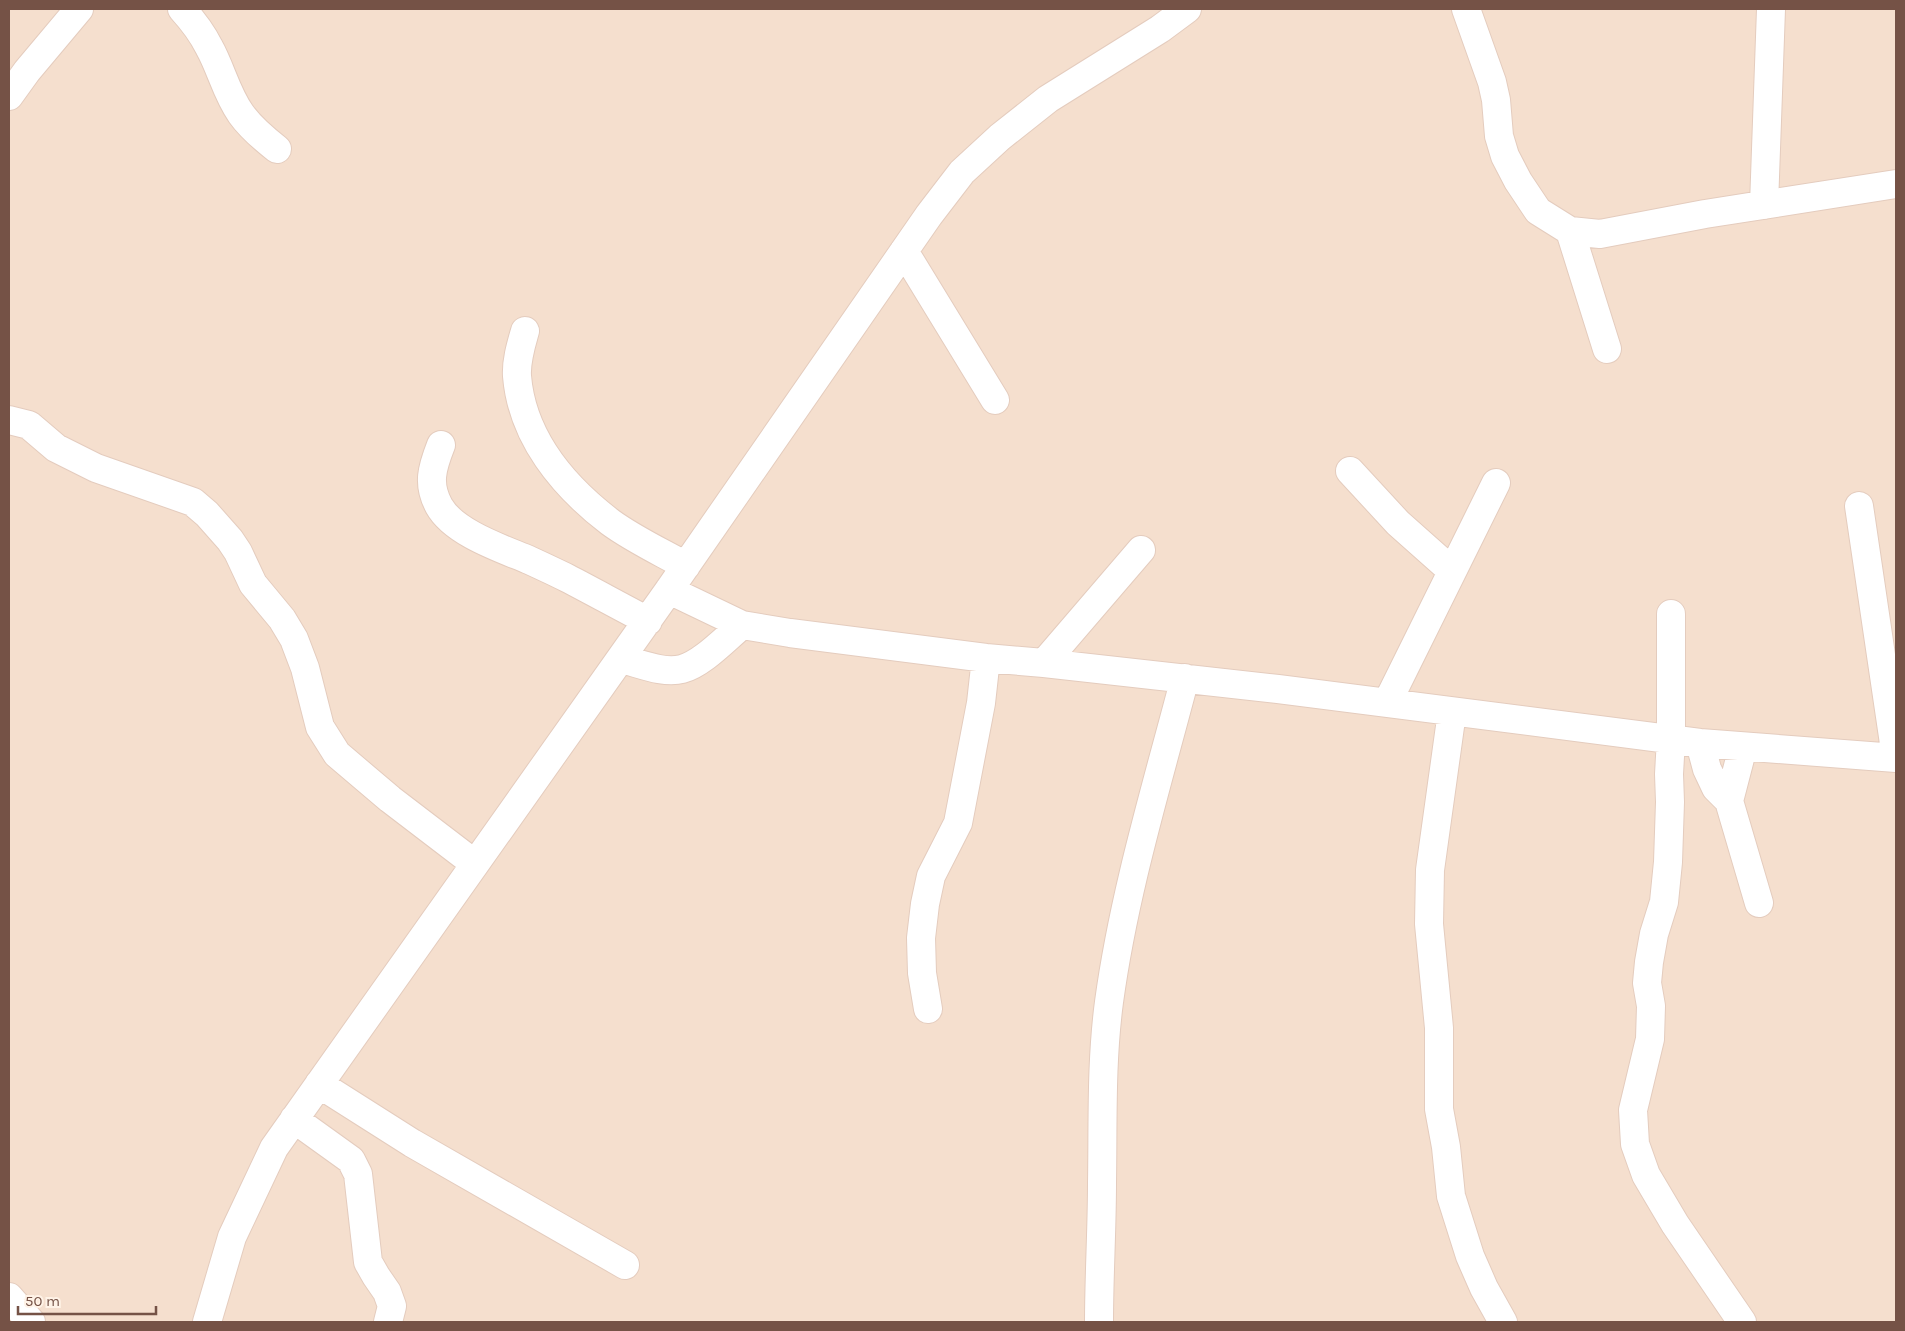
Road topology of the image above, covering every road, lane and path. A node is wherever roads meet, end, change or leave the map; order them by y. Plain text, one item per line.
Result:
1 (79, 9) edge
2 (182, 9) edge
3 (1187, 9) edge
4 (1466, 9) edge
5 (1771, 10) edge
6 (9, 96) edge
7 (277, 149) dead end
8 (1896, 184) edge
9 (1764, 205) junction
10 (1570, 231) junction
11 (904, 251) junction
12 (524, 331) dead end
13 (1607, 349) dead end
14 (995, 400) dead end
15 (9, 420) edge
16 (441, 445) dead end
17 (1350, 471) dead end
18 (1496, 483) dead end
19 (1859, 506) dead end
20 (1141, 550) dead end
21 (686, 566) junction
22 (1452, 571) junction
23 (669, 590) junction
24 (1671, 614) dead end
25 (648, 621) junction
26 (742, 625) junction
27 (986, 658) junction
28 (621, 659) junction
29 (1044, 662) junction
30 (1185, 678) junction
31 (1387, 703) junction
32 (1452, 712) junction
33 (1671, 739) junction
34 (1700, 743) junction
35 (1743, 747) junction
36 (1896, 758) edge
37 (1729, 801) junction
38 (475, 864) junction
39 (1759, 903) dead end
40 (928, 1009) dead end
41 (319, 1084) junction
42 (294, 1119) junction
43 (625, 1265) dead end
44 (9, 1297) edge
45 (31, 1322) edge
46 (207, 1322) edge
47 (388, 1322) edge
48 (1099, 1322) edge
49 (1503, 1322) edge
50 (1742, 1322) edge

1 - 6 street
2 - 7 street
3 - 11 street
4 - 10 street
5 - 9 street
8 - 9 street
9 - 10 street
10 - 13 street
11 - 14 street
11 - 21 street
12 - 21 street
15 - 38 street
16 - 25 street
17 - 22 street
18 - 22 street
19 - 36 street
20 - 29 street
21 - 23 street
22 - 31 street
23 - 25 street
23 - 26 street
24 - 33 street
25 - 28 street
26 - 27 street
26 - 28 street
27 - 29 street
27 - 40 street
28 - 38 street
29 - 30 street
30 - 31 street
30 - 48 street
31 - 32 street
32 - 33 street
32 - 49 street
33 - 34 street
33 - 50 street
34 - 35 street
34 - 37 street
35 - 36 street
35 - 37 street
37 - 39 street
38 - 41 street
41 - 42 street
41 - 43 street
42 - 46 street
42 - 47 street
44 - 45 street

